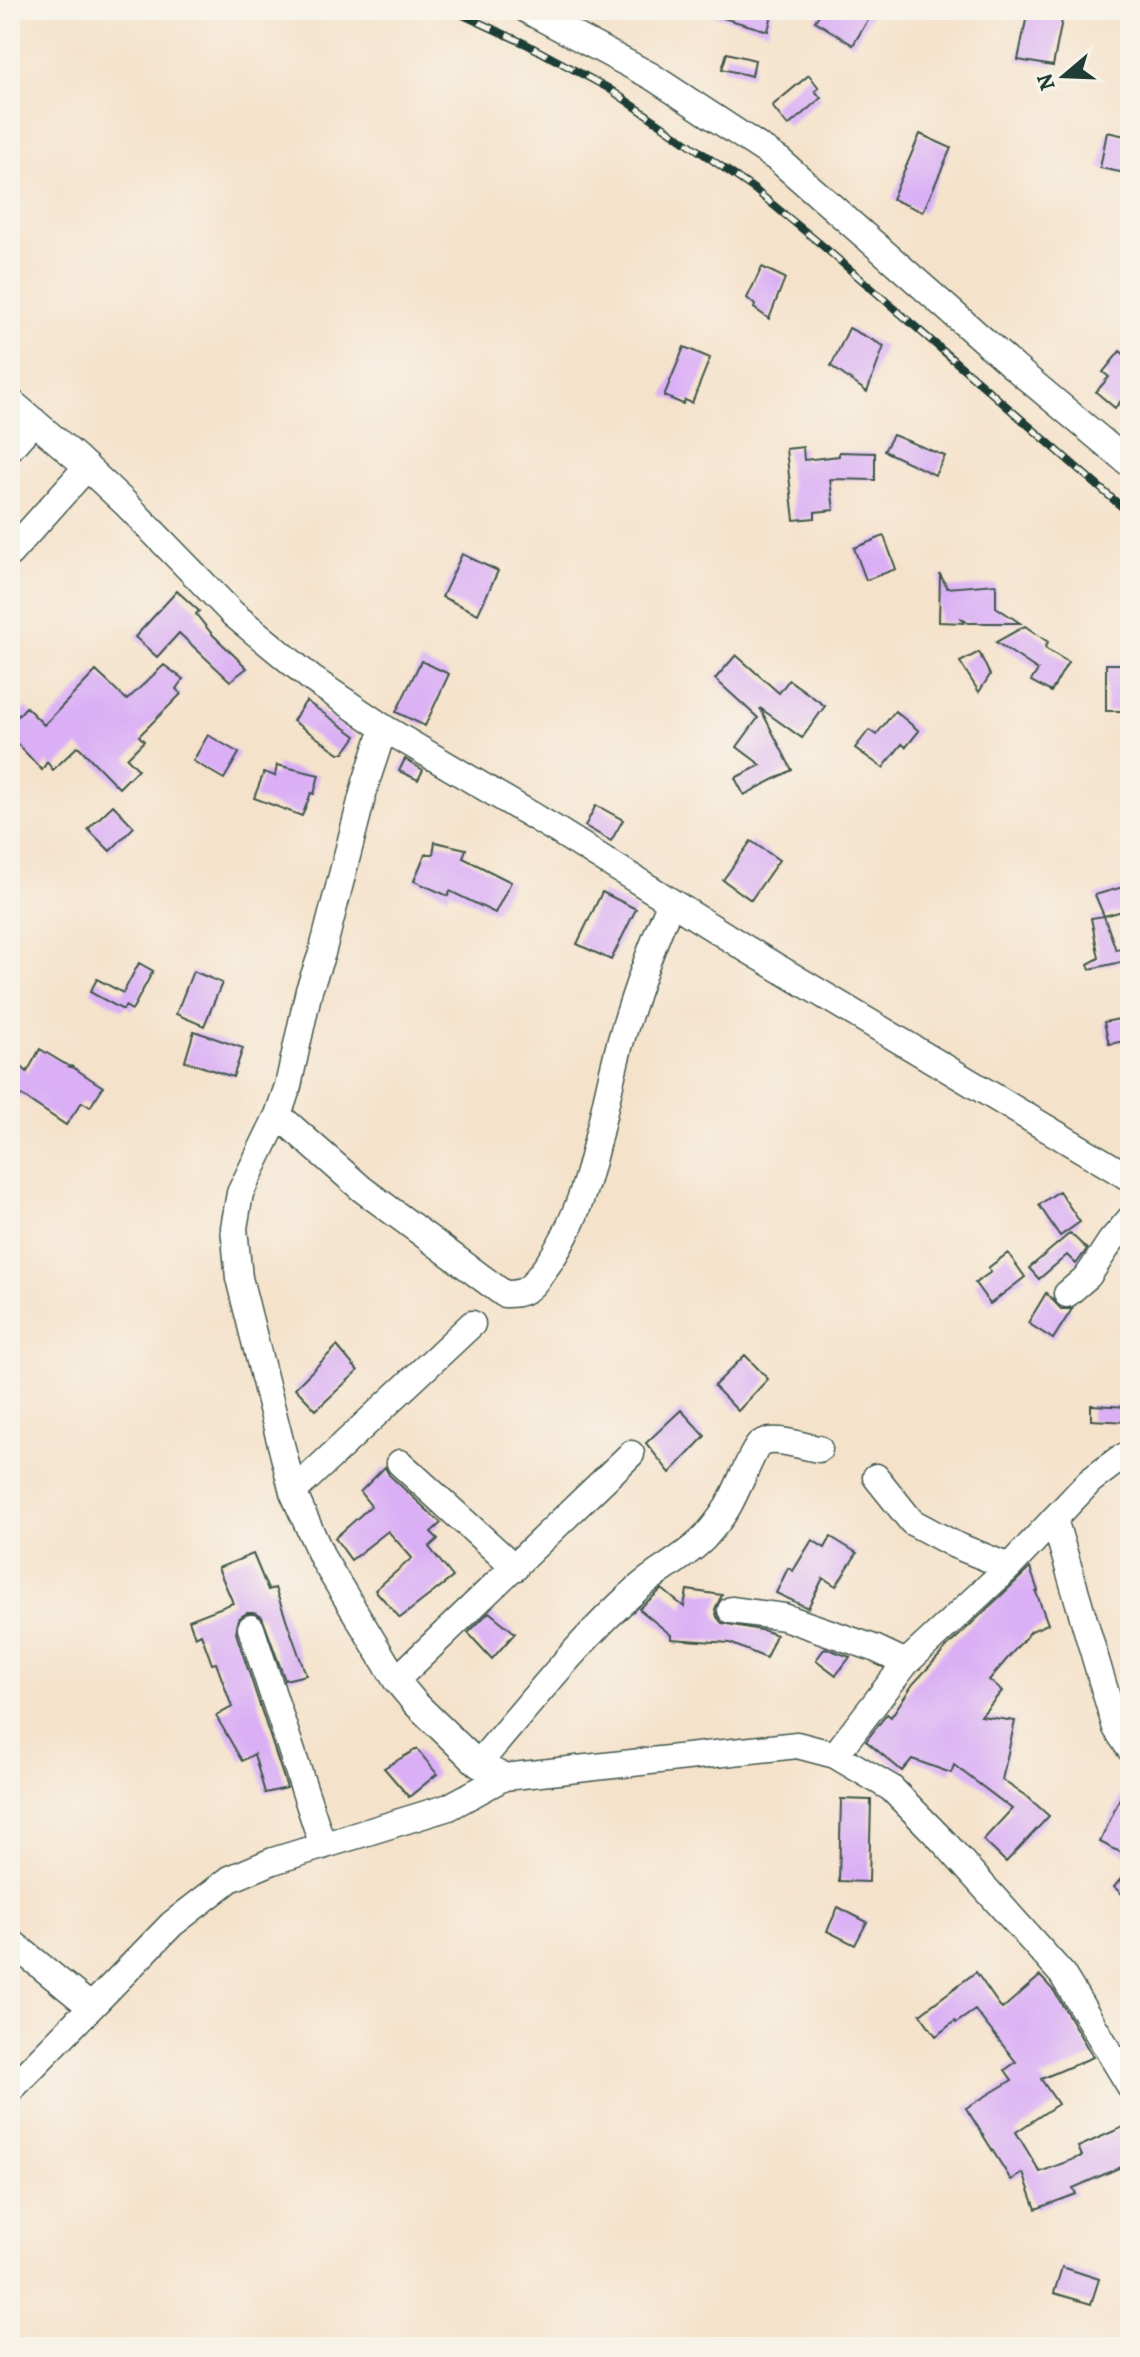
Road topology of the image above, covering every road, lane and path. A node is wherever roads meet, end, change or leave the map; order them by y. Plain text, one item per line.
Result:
1 (527, 10) edge
2 (10, 401) edge
3 (34, 421) junction
4 (10, 448) edge
5 (1130, 464) edge
6 (87, 467) junction
7 (10, 553) edge
8 (384, 728) junction
9 (671, 902) junction
10 (278, 1115) junction
11 (1130, 1178) edge
12 (1130, 1219) edge
13 (1067, 1294) dead end
14 (472, 1324) dead end
15 (819, 1449) dead end
16 (631, 1454) dead end
17 (1130, 1454) edge
18 (400, 1463) dead end
19 (876, 1477) dead end
20 (293, 1492) junction
21 (1054, 1519) junction
22 (1009, 1567) junction
23 (515, 1568) junction
24 (731, 1610) dead end
25 (251, 1628) dead end
26 (906, 1663) junction
27 (396, 1680) junction
28 (1130, 1749) edge
29 (835, 1755) junction
30 (478, 1764) junction
31 (504, 1777) junction
32 (323, 1846) junction
33 (10, 1941) edge
34 (91, 2007) junction
35 (1130, 2086) edge
36 (10, 2090) edge

1 - 5 street
2 - 3 street
3 - 4 street
3 - 6 street
6 - 7 street
6 - 8 street
8 - 9 street
8 - 10 street
9 - 10 street
9 - 11 street
10 - 20 street
12 - 13 street
14 - 20 street
15 - 30 street
16 - 23 street
17 - 21 street
18 - 23 street
19 - 22 street
20 - 27 street
21 - 22 street
21 - 28 street
22 - 26 street
23 - 27 street
24 - 26 street
25 - 32 street
26 - 29 street
27 - 30 street
29 - 31 street
29 - 35 street
30 - 31 street
31 - 32 street
32 - 34 street
33 - 34 street
34 - 36 street

